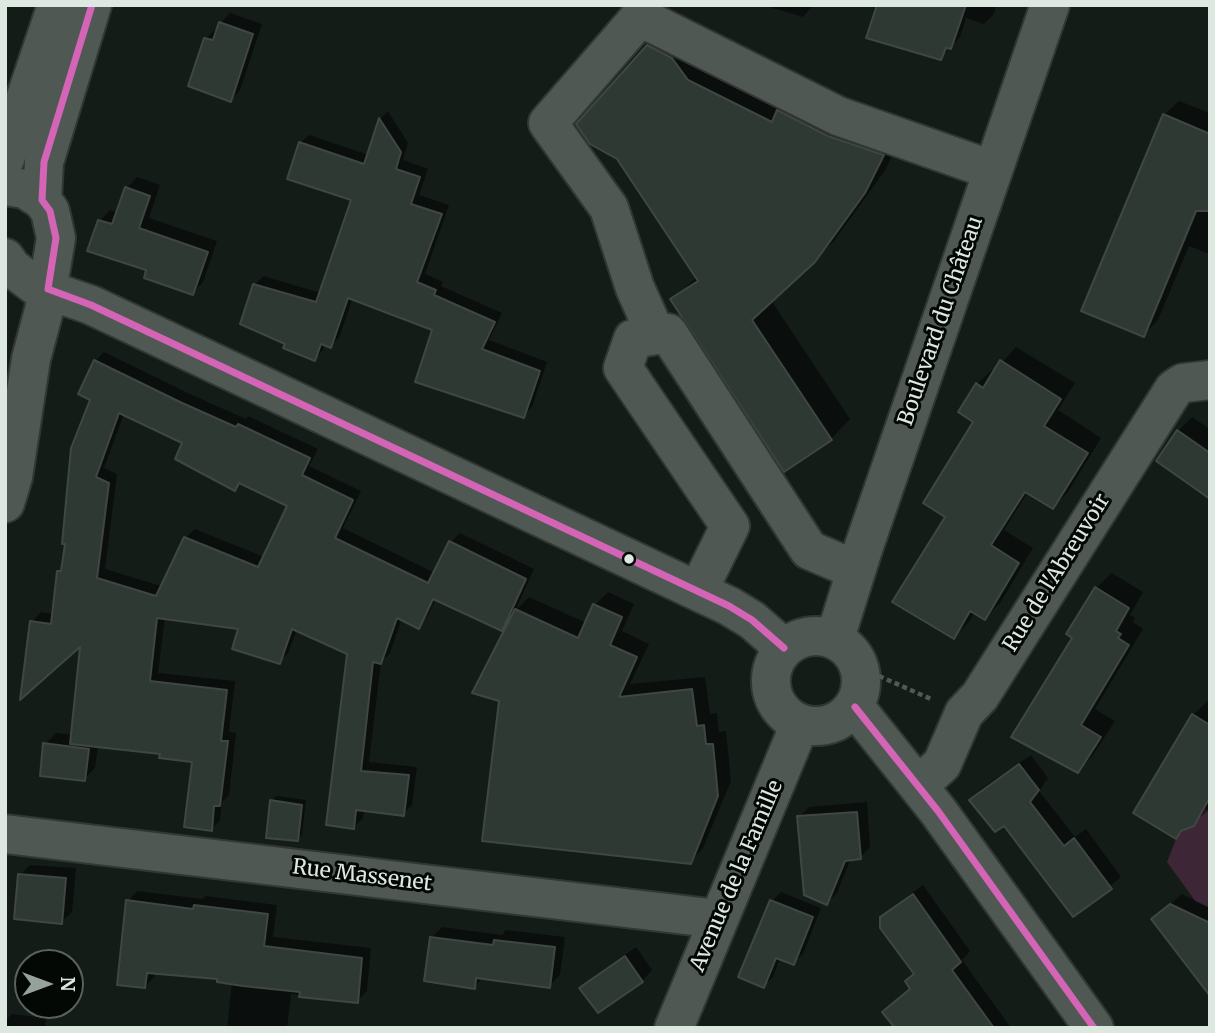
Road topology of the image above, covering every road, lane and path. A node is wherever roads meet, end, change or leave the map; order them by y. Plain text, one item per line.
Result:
1 (57, 5) edge
2 (92, 5) edge
3 (1050, 5) edge
4 (5, 159) edge
5 (992, 170) junction
6 (5, 186) edge
7 (42, 200) junction
8 (5, 258) edge
9 (48, 289) junction
10 (656, 335) junction
11 (1210, 380) edge
12 (5, 503) edge
13 (856, 570) junction
14 (698, 591) junction
15 (835, 638) junction
16 (784, 648) junction
17 (858, 689) junction
18 (964, 713) junction
19 (800, 724) junction
20 (918, 786) junction
21 (5, 834) edge
22 (718, 919) junction
23 (674, 1028) edge
24 (1094, 1028) edge

1 - 4 street
2 - 7 street
3 - 5 street, Boulevard du Château
5 - 10 street
5 - 13 street, Boulevard du Château
6 - 7 street
7 - 9 street
8 - 9 street
9 - 12 street
9 - 14 street
10 - 13 street
10 - 14 street
11 - 18 street, Rue de l'Abreuvoir
13 - 15 street, Boulevard du Château
14 - 16 street
15 - 16 street
15 - 17 street
16 - 19 street
17 - 18 path
17 - 19 street
17 - 20 street
18 - 20 street, Rue de l'Abreuvoir
19 - 22 street, Avenue de la Famille
20 - 24 street
21 - 22 street, Rue Massenet
22 - 23 street, Avenue de la Famille

